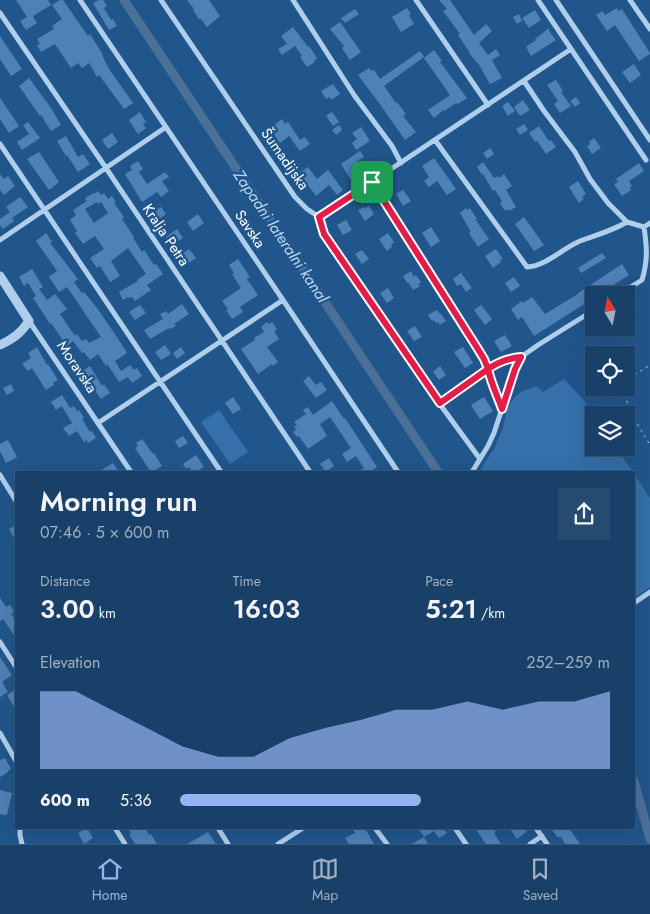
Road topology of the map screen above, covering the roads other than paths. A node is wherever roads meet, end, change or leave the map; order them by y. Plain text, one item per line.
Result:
1 (80, 0) edge
2 (161, 0) edge
3 (293, 0) edge
4 (416, 0) edge
5 (538, 0) edge
6 (556, 0) edge
7 (630, 0) edge
8 (0, 13) edge
9 (650, 29) edge
10 (571, 49) junction
11 (524, 81) junction
12 (488, 105) junction
13 (166, 127) junction
14 (434, 140) junction
15 (650, 140) edge
16 (0, 144) edge
17 (646, 160) dead end
18 (401, 163) junction
19 (106, 168) junction
20 (372, 182) junction
21 (45, 210) junction
22 (319, 217) junction
23 (627, 222) junction
24 (650, 223) edge
25 (644, 227) junction
26 (0, 240) edge
27 (0, 276) edge
28 (650, 276) edge
29 (642, 280) junction
30 (632, 286) edge
31 (284, 300) junction
32 (585, 316) edge
33 (28, 320) junction
34 (222, 341) junction
35 (0, 345) edge
36 (521, 357) junction
37 (488, 369) junction
38 (160, 382) junction
39 (440, 403) junction
40 (502, 409) junction
41 (98, 422) junction
42 (480, 459) junction
43 (130, 471) edge
44 (221, 471) edge
45 (309, 471) edge
46 (397, 471) edge
47 (473, 471) edge
48 (0, 475) edge
49 (15, 498) edge
50 (650, 592) edge
51 (635, 602) edge
52 (0, 642) edge
53 (15, 665) edge
54 (0, 734) edge
55 (15, 759) edge
56 (20, 829) edge
57 (116, 829) edge
58 (219, 829) edge
59 (301, 829) edge
60 (376, 829) edge
61 (456, 829) edge
62 (537, 829) edge
63 (542, 836) junction
64 (22, 844) edge
65 (125, 844) edge
66 (228, 844) edge
67 (278, 844) edge
68 (387, 844) edge
69 (466, 844) edge
70 (530, 844) edge
71 (547, 844) edge

1 - 13 street, Savska
2 - 22 street, Šumadijska
3 - 18 street
4 - 12 street
5 - 10 street
6 - 15 street
7 - 9 street
8 - 19 street, Kralja Petra
10 - 11 street
10 - 17 street
11 - 12 street
11 - 23 street
12 - 14 street
13 - 19 street
13 - 31 street, Savska
14 - 18 street
14 - 23 street
16 - 21 street
18 - 20 street
19 - 21 street
19 - 34 street, Kralja Petra
20 - 22 street
20 - 37 street
21 - 26 street
21 - 38 street
22 - 39 street, Šumadijska
23 - 25 street
24 - 25 street
25 - 29 street
27 - 33 street, Moravska
28 - 29 street
29 - 30 street
31 - 34 street
31 - 46 street, Savska
32 - 36 street
33 - 35 street
33 - 41 street, Moravska
34 - 38 street
34 - 45 street, Kralja Petra
36 - 37 street
36 - 40 street
37 - 39 street
37 - 40 street
38 - 41 street
38 - 44 street
39 - 42 street, Šumadijska
40 - 42 street
41 - 43 street, Moravska
42 - 47 street
48 - 49 street
50 - 51 street
52 - 53 street
54 - 55 street
56 - 64 street
57 - 65 street
58 - 66 street
59 - 67 street
60 - 68 street
61 - 69 street
62 - 63 street
63 - 70 street
63 - 71 street

